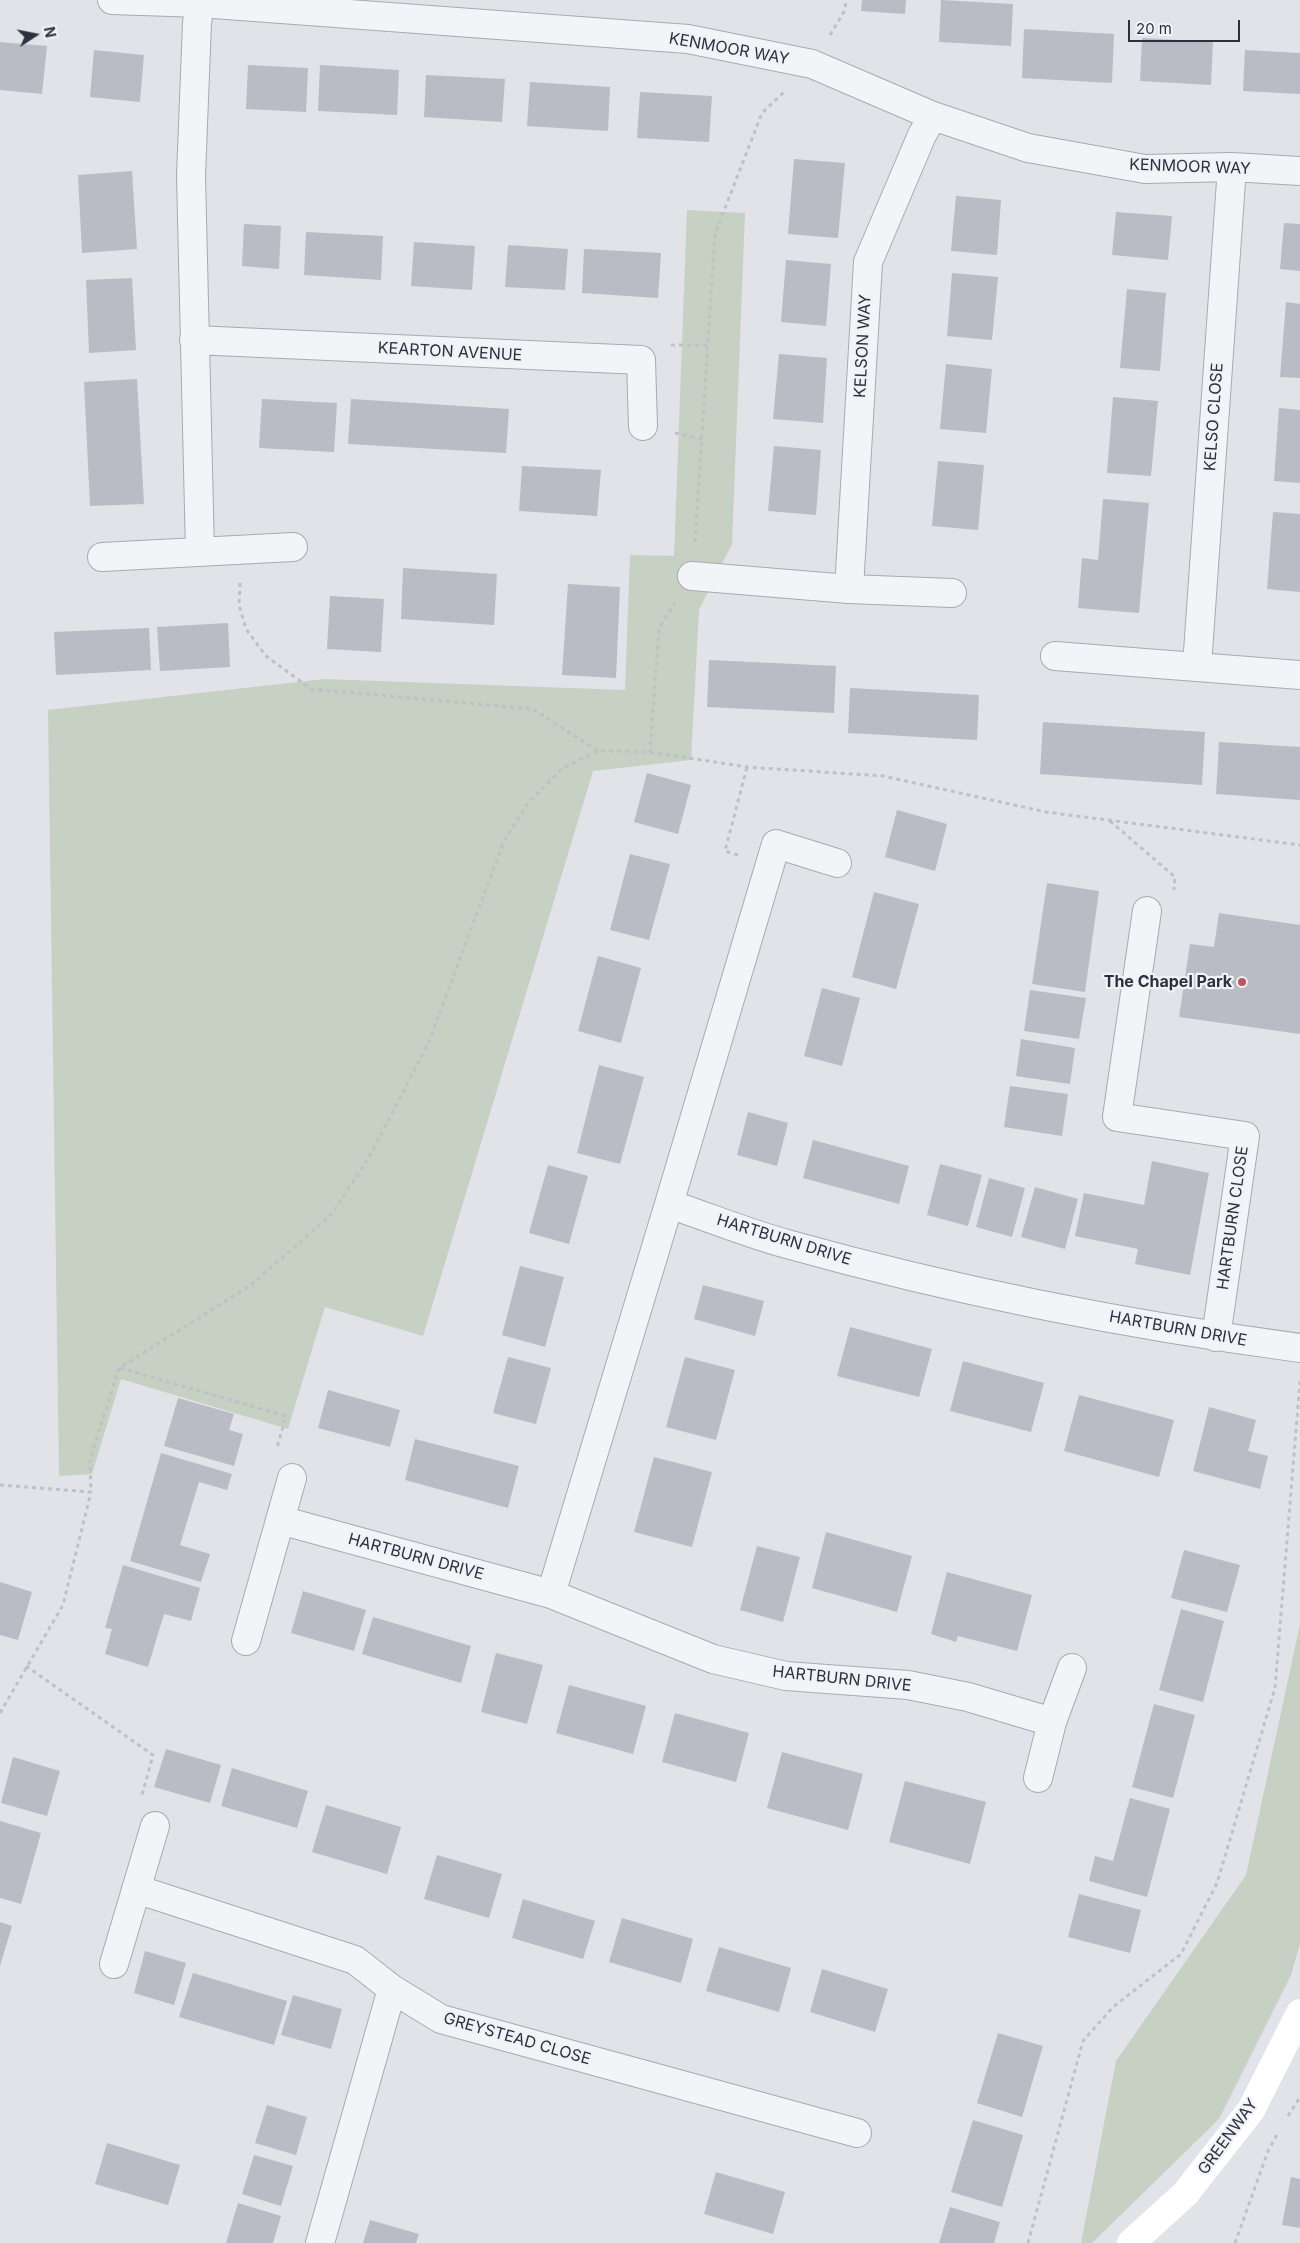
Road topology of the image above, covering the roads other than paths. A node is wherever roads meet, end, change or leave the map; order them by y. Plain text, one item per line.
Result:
1 (112, 0) edge
2 (200, 3) junction
3 (933, 116) junction
4 (1232, 168) junction
5 (1300, 171) edge
6 (194, 340) junction
7 (643, 426) dead end
8 (293, 547) dead end
9 (200, 552) junction
10 (102, 557) dead end
11 (692, 576) road end
12 (849, 589) junction
13 (952, 593) dead end
14 (1055, 656) dead end
15 (1197, 666) junction
16 (1300, 675) edge
17 (837, 863) dead end
18 (1147, 912) road end
19 (669, 1204) junction
20 (1216, 1337) junction
21 (1300, 1348) edge
22 (292, 1478) road end
23 (280, 1520) junction
24 (551, 1594) junction
25 (246, 1641) dead end
26 (1072, 1668) dead end
27 (1052, 1722) junction
28 (1038, 1778) dead end
29 (155, 1826) dead end
30 (136, 1889) junction
31 (114, 1964) dead end
32 (392, 1989) junction
33 (1300, 2012) edge
34 (857, 2133) dead end
35 (320, 2243) edge
36 (1132, 2243) edge

1 - 2 street, KENMOOR WAY
2 - 3 street, KENMOOR WAY
2 - 6 street
3 - 4 street, KENMOOR WAY
3 - 12 street, KELSON WAY
4 - 5 street, KENMOOR WAY
4 - 15 street, KELSO CLOSE
6 - 7 street, KEARTON AVENUE
6 - 9 street
8 - 9 street
9 - 10 street
11 - 12 street
12 - 13 street
14 - 15 street
15 - 16 street
17 - 19 street
18 - 20 street, HARTBURN CLOSE
19 - 20 street, HARTBURN DRIVE
19 - 24 street
20 - 21 street, HARTBURN DRIVE
22 - 23 street
23 - 24 street, HARTBURN DRIVE
23 - 25 street
24 - 27 street, HARTBURN DRIVE
26 - 27 street
27 - 28 street
29 - 30 street
30 - 31 street
30 - 32 street, GREYSTEAD CLOSE
32 - 34 street, GREYSTEAD CLOSE
32 - 35 street
33 - 36 street, GREENWAY

